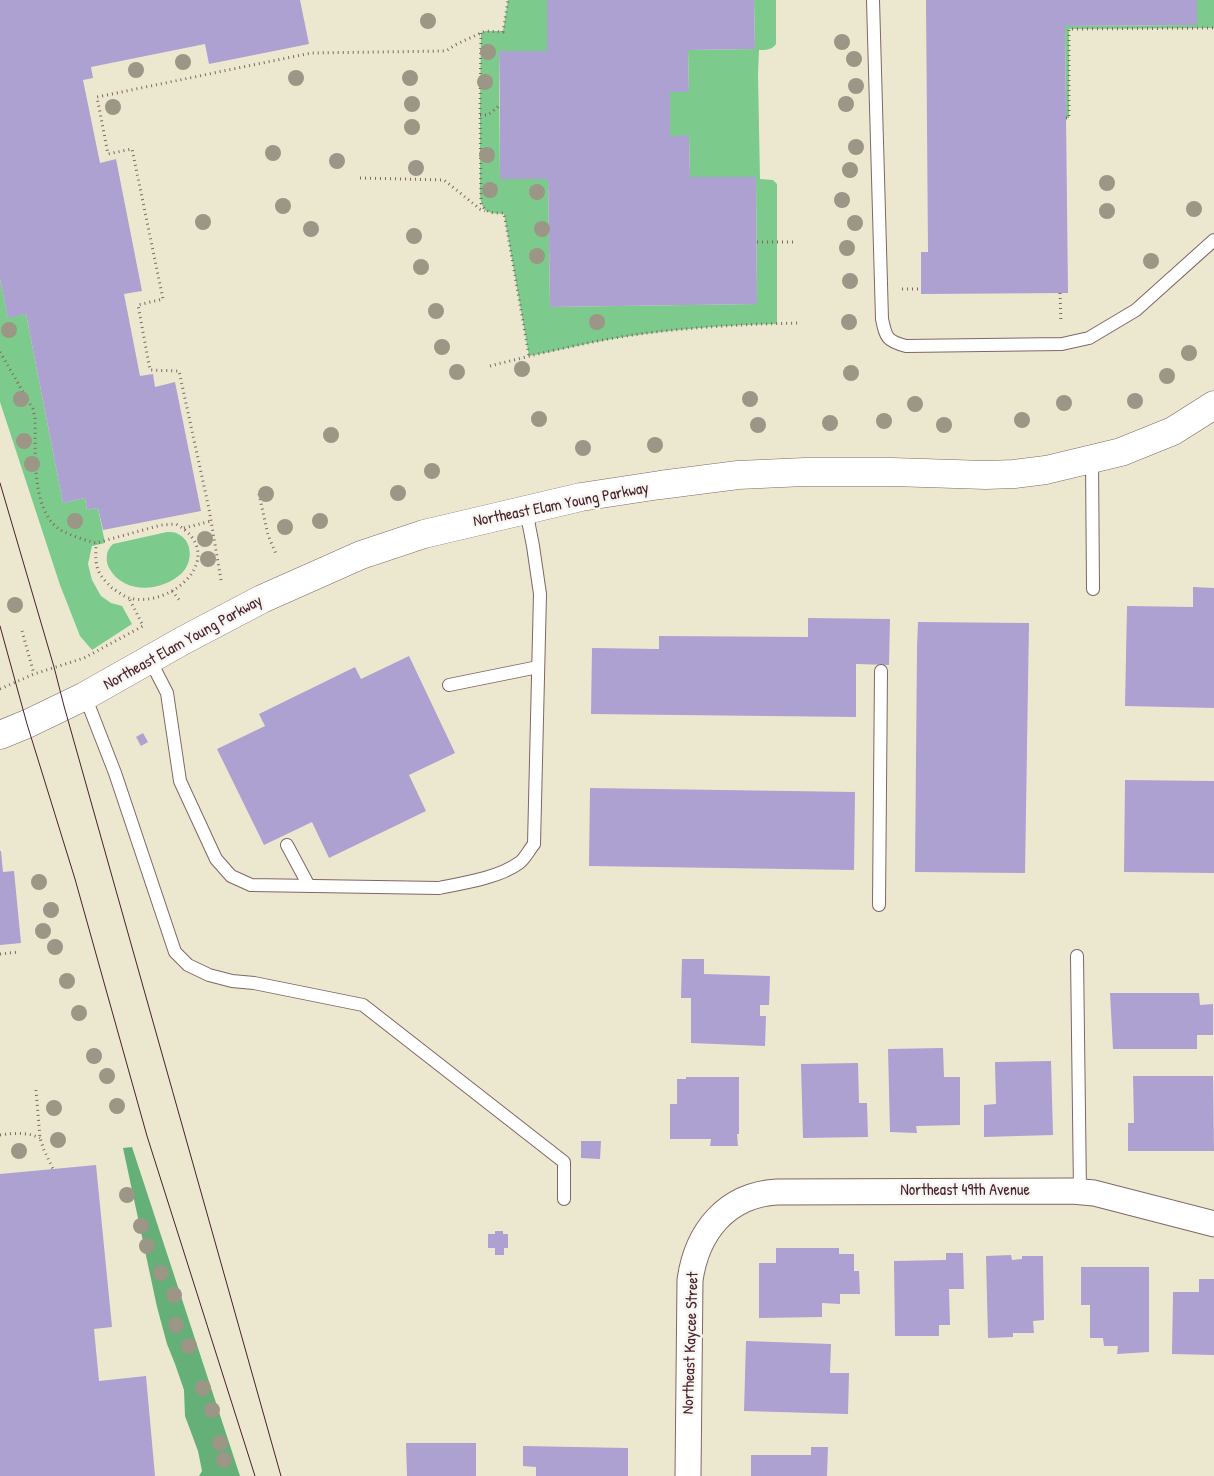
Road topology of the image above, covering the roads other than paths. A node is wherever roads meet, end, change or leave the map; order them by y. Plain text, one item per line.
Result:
1 (873, 0) edge
2 (1214, 240) edge
3 (1214, 405) edge
4 (1092, 459) junction
5 (526, 510) junction
6 (1093, 588) dead end
7 (150, 660) junction
8 (538, 667) junction
9 (881, 671) dead end
10 (450, 685) dead end
11 (85, 696) junction
12 (0, 735) edge
13 (287, 845) dead end
14 (309, 886) junction
15 (879, 905) dead end
16 (1077, 956) dead end
17 (1080, 1192) junction
18 (564, 1199) dead end
19 (718, 1216) joint
20 (1214, 1224) edge
21 (688, 1476) edge

1 - 2 lane
3 - 4 street, Northeast Elam Young Parkway
4 - 5 street, Northeast Elam Young Parkway
4 - 6 lane
5 - 7 street, Northeast Elam Young Parkway
5 - 8 lane
7 - 11 street, Northeast Elam Young Parkway
7 - 14 lane
8 - 10 lane
8 - 14 lane
9 - 15 lane
11 - 12 street, Northeast Elam Young Parkway
11 - 18 lane
13 - 14 lane
16 - 17 lane
17 - 19 street, Northeast 49th Avenue
17 - 20 street, Northeast 49th Avenue
19 - 21 street, Northeast Kaycee Street

